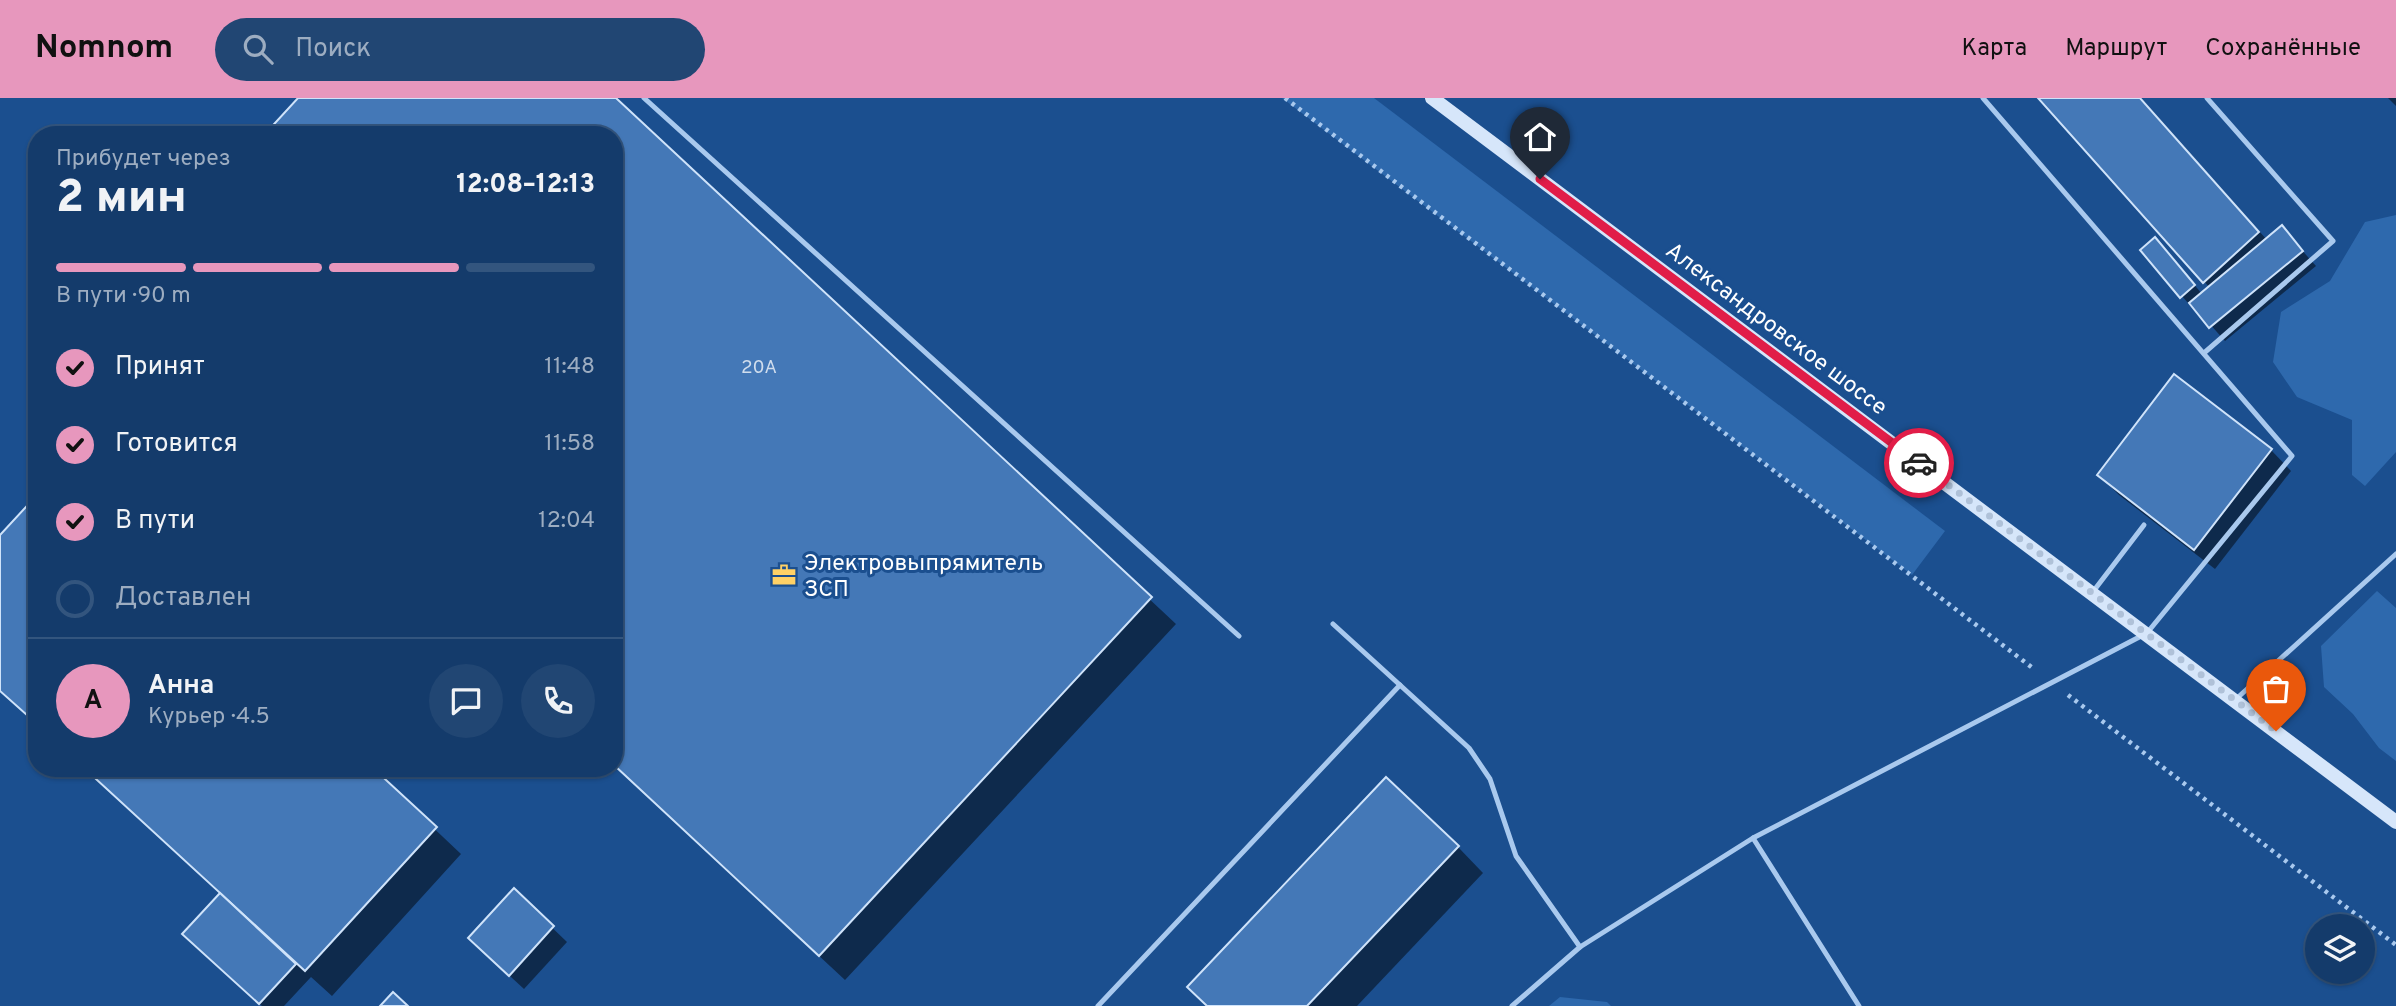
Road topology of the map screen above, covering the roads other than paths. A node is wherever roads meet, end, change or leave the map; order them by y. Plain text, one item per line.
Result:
1 (644, 98) edge
2 (1432, 98) edge
3 (1983, 98) edge
4 (2207, 98) edge
5 (2204, 354) junction
6 (2144, 525) dead end
7 (2396, 554) edge
8 (2092, 593) junction
9 (1333, 624) dead end
10 (2147, 633) junction
11 (1239, 636) dead end
12 (1400, 685) junction
13 (2235, 700) junction
14 (2396, 822) edge
15 (1753, 838) junction
16 (1580, 947) junction
17 (1098, 1006) edge
18 (1512, 1006) edge
19 (1859, 1006) edge

1 - 11 lane
2 - 8 main road, Александровское шоссе
3 - 5 lane
4 - 5 lane
5 - 10 lane
6 - 8 lane
7 - 13 lane
8 - 10 main road, Александровское шоссе
9 - 12 lane
10 - 13 main road, Александровское шоссе
10 - 15 lane
12 - 16 lane
12 - 17 lane
13 - 14 main road, Александровское шоссе
15 - 16 lane
15 - 19 lane
16 - 18 lane

